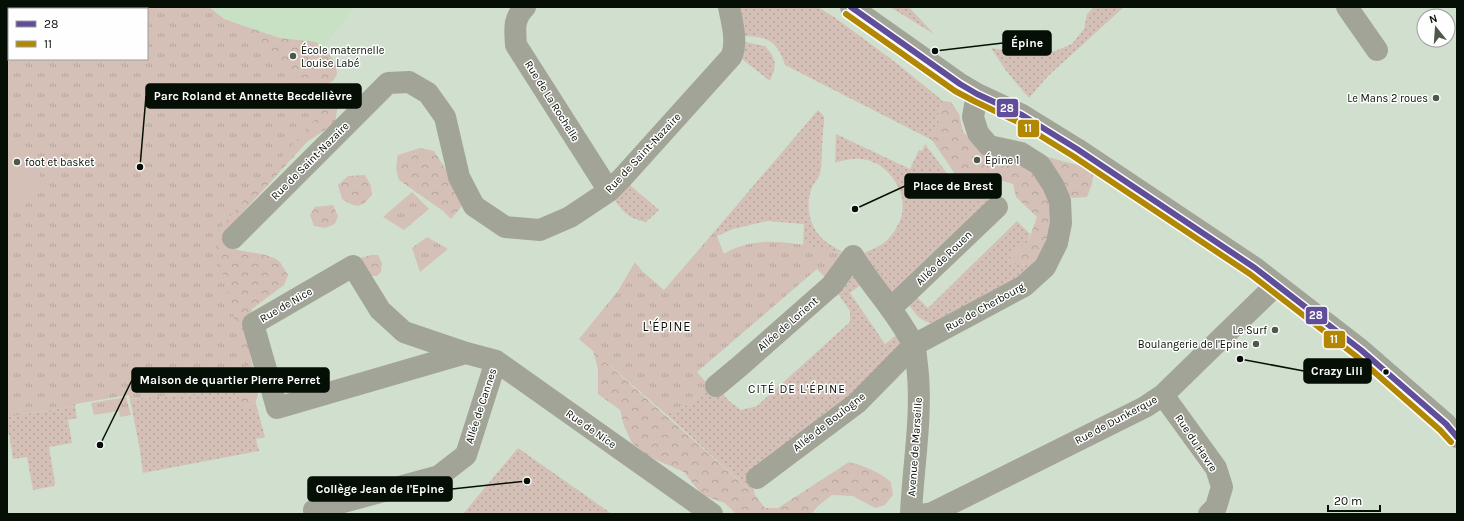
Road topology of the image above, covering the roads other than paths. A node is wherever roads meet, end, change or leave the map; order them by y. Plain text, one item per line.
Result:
1 (525, 7) edge
2 (729, 7) edge
3 (851, 7) edge
4 (1347, 7) edge
5 (1377, 50) dead end
6 (977, 94) junction
7 (609, 191) junction
8 (997, 207) dead end
9 (233, 238) dead end
10 (853, 256) joint
11 (1276, 285) junction
12 (891, 308) junction
13 (914, 345) junction
14 (466, 353) junction
15 (496, 361) junction
16 (716, 386) dead end
17 (1163, 395) junction
18 (1457, 437) edge
19 (756, 478) dead end
20 (314, 510) dead end
21 (712, 514) edge
22 (911, 514) edge
23 (926, 514) edge
24 (1210, 514) edge

1 - 7 street, Rue de La Rochelle
2 - 7 street, Rue de Saint-Nazaire
3 - 6 street
4 - 5 street
6 - 11 street
6 - 13 street, Rue de Cherbourg
7 - 9 street, Rue de Saint-Nazaire
8 - 12 street, Allée de Rouen
10 - 12 street, Avenue de Marseille
10 - 16 street, Allée de Lorient
11 - 17 street, Rue de Dunkerque
11 - 18 street
12 - 13 street, Avenue de Marseille
13 - 19 street, Allée de Boulogne
13 - 22 street, Avenue de Marseille
14 - 14 street, Rue de Nice
14 - 15 street, Rue de Nice
15 - 20 street, Allée de Cannes
15 - 21 street, Rue de Nice
17 - 23 street, Rue de Dunkerque
17 - 24 street, Rue du Havre

